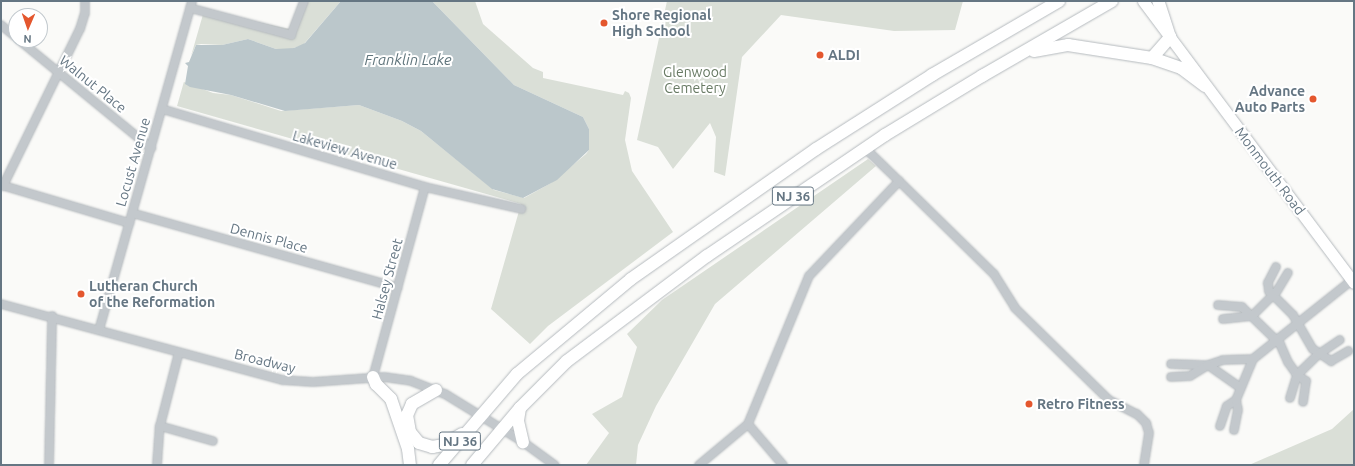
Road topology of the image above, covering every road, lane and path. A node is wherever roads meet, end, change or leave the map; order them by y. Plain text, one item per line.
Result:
1 (85, 1) edge
2 (304, 1) edge
3 (1059, 1) edge
4 (1112, 1) edge
5 (1143, 1) edge
6 (1158, 1) edge
7 (191, 5) edge
8 (1170, 38) junction
9 (29, 48) edge
10 (1019, 55) junction
11 (1152, 58) junction
12 (59, 72) junction
13 (1205, 86) junction
14 (162, 109) junction
15 (151, 148) junction
16 (865, 148) junction
17 (899, 181) junction
18 (2, 185) edge
19 (425, 187) junction
20 (522, 209) dead end
21 (132, 213) junction
22 (129, 223) junction
23 (1276, 267) dead end
24 (1288, 273) dead end
25 (1353, 281) edge
26 (398, 288) junction
27 (1274, 296) junction
28 (1, 304) edge
29 (1218, 305) dead end
30 (52, 316) junction
31 (1252, 316) junction
32 (1223, 319) dead end
33 (1297, 322) junction
34 (99, 330) junction
35 (1275, 339) junction
36 (1340, 340) dead end
37 (1348, 351) dead end
38 (179, 352) junction
39 (1318, 354) junction
40 (1253, 358) junction
41 (1171, 364) dead end
42 (1208, 365) junction
43 (1297, 375) junction
44 (373, 377) junction
45 (1171, 377) dead end
46 (1240, 387) junction
47 (436, 390) junction
48 (1290, 398) dead end
49 (1236, 400) junction
50 (1303, 402) dead end
51 (520, 408) junction
52 (480, 415) junction
53 (748, 424) junction
54 (160, 426) junction
55 (1220, 426) dead end
56 (502, 429) junction
57 (1234, 430) dead end
58 (468, 431) junction
59 (213, 441) dead end
60 (523, 442) junction
61 (49, 465) edge
62 (157, 465) edge
63 (410, 465) edge
64 (439, 465) edge
65 (472, 465) edge
66 (555, 465) edge
67 (699, 465) edge
68 (783, 465) edge
69 (1144, 465) edge

1 - 12 street
2 - 7 street
3 - 52 highway, NJ 36
4 - 10 highway, NJ 36
5 - 8 main road, Monmouth Road
6 - 8 highway
7 - 14 street, Locust Avenue
8 - 11 highway
8 - 13 main road, Monmouth Road
9 - 12 street, Walnut Place
10 - 11 highway
10 - 16 highway, NJ 36
11 - 13 highway
12 - 15 street, Walnut Place
12 - 18 street
13 - 25 main road, Monmouth Road
14 - 15 street, Locust Avenue
14 - 19 street, Lakeview Avenue
15 - 21 street, Locust Avenue
16 - 17 street
16 - 51 highway, NJ 36
17 - 53 street
17 - 69 street
18 - 22 street
19 - 20 street, Lakeview Avenue
19 - 26 street, Halsey Street
21 - 22 street, Locust Avenue
21 - 26 street, Dennis Place
22 - 34 street, Locust Avenue
23 - 27 street
24 - 27 street
25 - 33 street
26 - 44 street, Halsey Street
27 - 31 street
27 - 33 street
28 - 30 street, Broadway
29 - 31 street
30 - 34 street, Broadway
30 - 61 street
31 - 32 street
31 - 35 street
33 - 35 street
33 - 39 street
34 - 38 street, Broadway
35 - 40 street
35 - 43 street
36 - 39 street
37 - 39 street
38 - 44 street, Broadway
38 - 54 street
39 - 43 street
40 - 42 street
40 - 46 street
41 - 42 street
42 - 45 street
42 - 46 street
43 - 48 street
43 - 50 street
44 - 47 street, Broadway
44 - 63 highway
46 - 49 street
47 - 52 street, Broadway
47 - 58 highway
49 - 55 street
49 - 57 street
51 - 56 highway, NJ 36
51 - 60 highway
52 - 56 street, Broadway
52 - 58 highway, NJ 36
53 - 67 street
53 - 68 street
54 - 59 street
54 - 62 street
56 - 60 street, Broadway
56 - 65 highway, NJ 36
58 - 64 highway, NJ 36
60 - 66 street, Broadway

